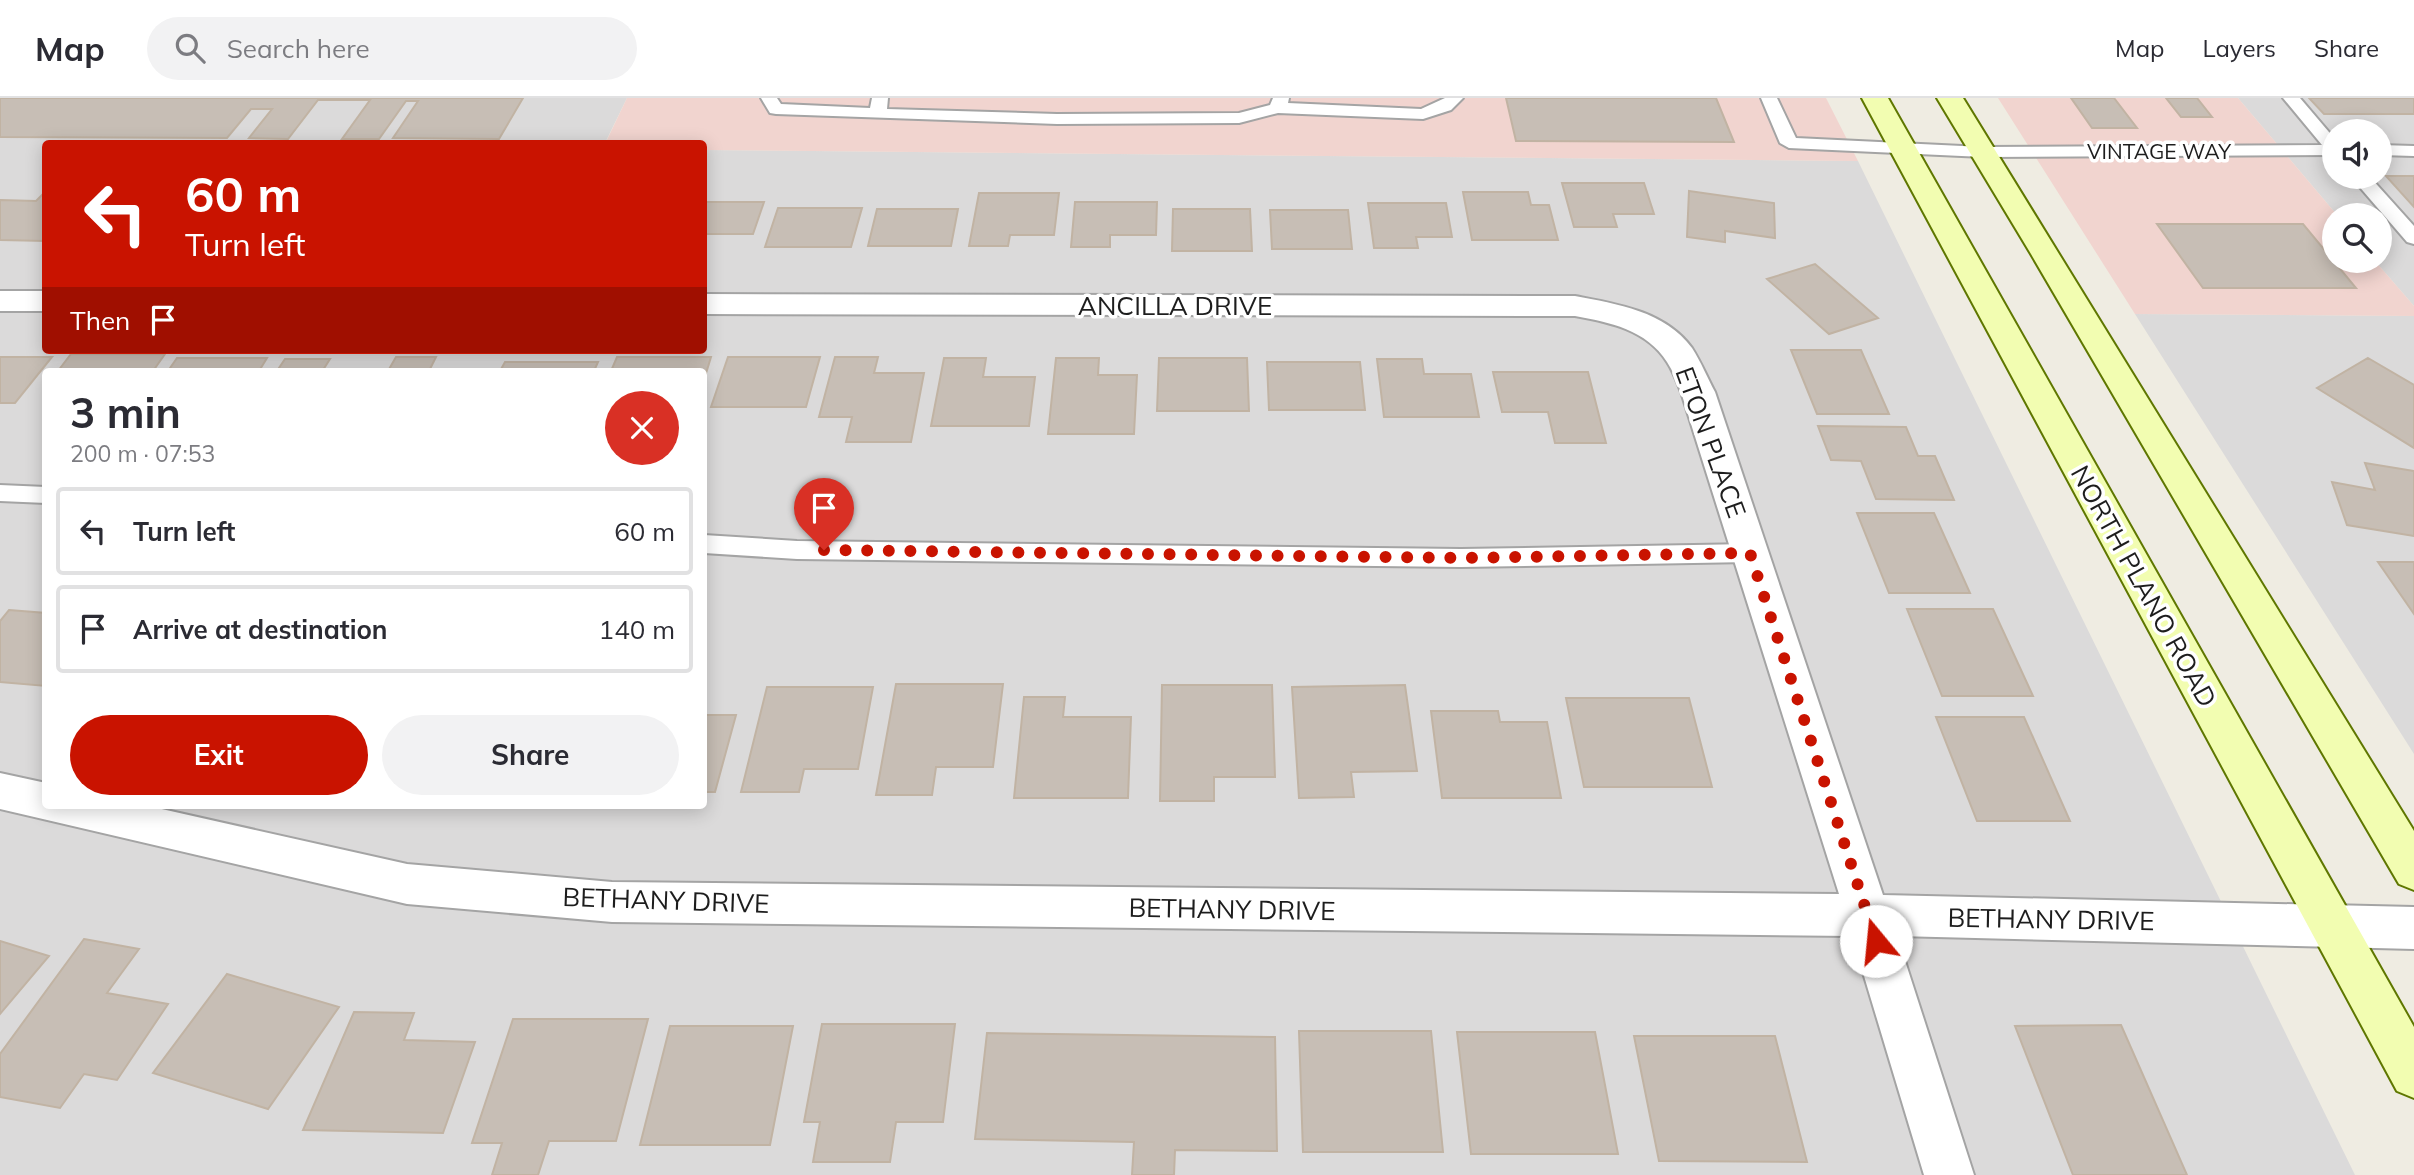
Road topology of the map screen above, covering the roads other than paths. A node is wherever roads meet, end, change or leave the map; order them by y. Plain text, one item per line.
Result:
1 (769, 98) edge
2 (1455, 98) edge
3 (1769, 98) edge
4 (1875, 98) edge
5 (1950, 98) edge
6 (2291, 98) edge
7 (1279, 103) edge
8 (879, 106) edge
9 (2322, 135) edge
10 (2322, 149) edge
11 (1902, 150) junction
12 (2392, 150) edge
13 (2414, 151) edge
14 (1983, 152) junction
15 (2371, 189) edge
16 (2414, 238) edge
17 (0, 301) edge
18 (42, 301) edge
19 (707, 303) edge
20 (1644, 323) joint
21 (0, 492) edge
22 (42, 495) edge
23 (707, 544) edge
24 (1750, 553) junction
25 (0, 791) edge
26 (42, 801) edge
27 (79, 809) edge
28 (2414, 870) edge
29 (1868, 915) junction
30 (2332, 925) junction
31 (2414, 928) edge
32 (2414, 1074) edge
33 (1949, 1175) edge

1 - 8 lane
2 - 7 lane
3 - 11 lane, VINTAGE WAY
4 - 11 main road, NORTH PLANO ROAD
5 - 14 main road
6 - 9 lane
7 - 8 lane
10 - 14 lane, VINTAGE WAY
11 - 14 lane, VINTAGE WAY
11 - 30 main road, NORTH PLANO ROAD
12 - 13 lane
14 - 28 main road
15 - 16 lane
17 - 18 street
19 - 20 street, ANCILLA DRIVE
20 - 24 street, ETON PLACE
21 - 22 lane
23 - 24 lane
24 - 29 street, ETON PLACE
25 - 26 street
27 - 29 street, BETHANY DRIVE
29 - 30 street, BETHANY DRIVE
29 - 33 street, ETON PLACE
30 - 31 street, BETHANY DRIVE
30 - 32 main road, NORTH PLANO ROAD

